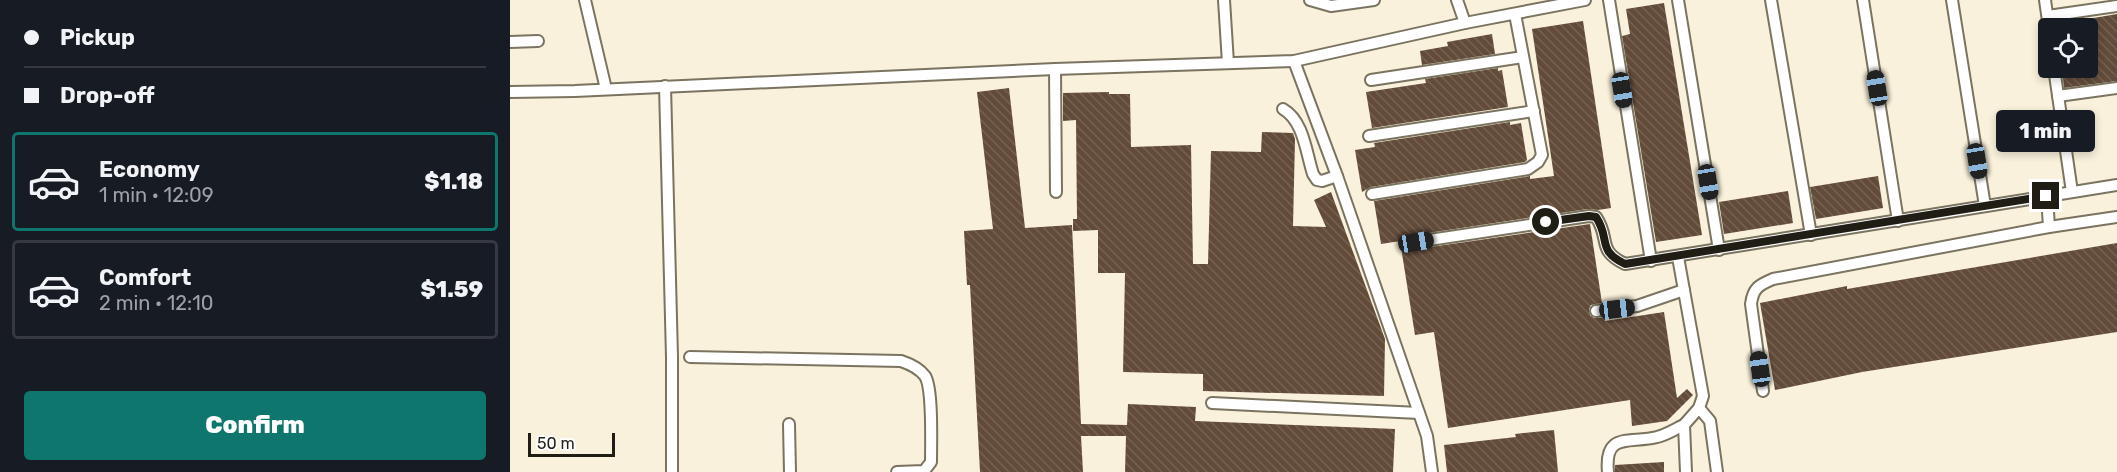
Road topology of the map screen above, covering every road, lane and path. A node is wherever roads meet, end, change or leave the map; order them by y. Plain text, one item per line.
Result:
1 (585, 0) edge
2 (1224, 0) edge
3 (1310, 0) edge
4 (1374, 0) edge
5 (1457, 0) edge
6 (1585, 0) edge
7 (1609, 0) edge
8 (1678, 0) edge
9 (1772, 0) edge
10 (1863, 0) edge
11 (1952, 0) edge
12 (2045, 0) edge
13 (2117, 6) edge
14 (1515, 14) junction
15 (2048, 16) joint
16 (1465, 23) junction
17 (538, 41) dead end
18 (510, 42) edge
19 (1523, 57) junction
20 (1294, 61) junction
21 (1228, 63) junction
22 (1055, 69) junction
23 (2055, 78) edge
24 (1371, 80) dead end
25 (665, 86) junction
26 (2117, 88) edge
27 (606, 89) junction
28 (510, 92) edge
29 (2058, 96) junction
30 (1283, 109) dead end
31 (1534, 111) junction
32 (1369, 136) dead end
33 (1337, 176) junction
34 (2117, 185) edge
35 (1056, 192) dead end
36 (2072, 192) junction
37 (1372, 194) dead end
38 (2046, 196) junction
39 (1984, 206) junction
40 (2117, 217) edge
41 (1898, 221) junction
42 (2049, 227) junction
43 (1811, 235) junction
44 (1416, 242) dead end
45 (1719, 250) junction
46 (1678, 257) junction
47 (1651, 261) junction
48 (1684, 290) junction
49 (1596, 311) dead end
50 (690, 357) dead end
51 (1763, 391) dead end
52 (1212, 403) dead end
53 (1699, 408) junction
54 (1419, 412) junction
55 (789, 424) dead end
56 (1684, 425) junction
57 (672, 472) edge
58 (790, 472) edge
59 (897, 472) edge
60 (1432, 472) edge
61 (1608, 472) edge
62 (1686, 472) edge
63 (1717, 472) edge

1 - 27 street
2 - 21 street
3 - 4 street
5 - 16 street
6 - 14 street
7 - 47 street
8 - 45 street
9 - 43 street
10 - 41 street
11 - 39 street
12 - 15 street
13 - 15 street
14 - 16 street
14 - 19 street
16 - 20 street
17 - 18 street
19 - 24 street
19 - 31 street
20 - 21 street
20 - 33 street
21 - 22 street
22 - 25 street
22 - 35 street
23 - 29 street
25 - 27 street
25 - 57 street
26 - 29 street
27 - 28 street
29 - 36 street
30 - 33 street
31 - 32 street
31 - 37 street
33 - 54 street
34 - 36 street
36 - 38 street
38 - 39 street
38 - 42 street
39 - 41 street
40 - 42 street
41 - 43 street
42 - 51 street
43 - 45 street
44 - 47 street
45 - 46 street
46 - 47 street
46 - 48 street
48 - 49 street
48 - 53 street
50 - 59 street
52 - 54 street
53 - 56 street
53 - 63 street
54 - 60 street
55 - 58 street
56 - 61 street
56 - 62 street

